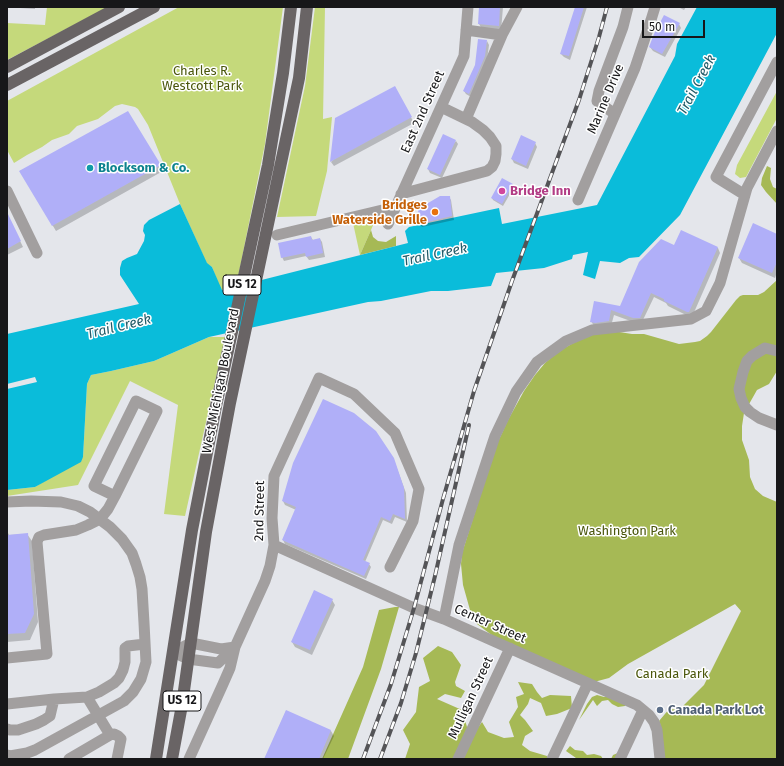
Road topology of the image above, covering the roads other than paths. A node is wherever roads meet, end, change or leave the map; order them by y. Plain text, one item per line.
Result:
1 (119, 7) edge
2 (154, 7) edge
3 (290, 7) edge
4 (306, 7) edge
5 (468, 7) edge
6 (517, 7) edge
7 (628, 7) edge
8 (655, 7) edge
9 (466, 30) junction
10 (502, 35) junction
11 (777, 62) edge
12 (7, 68) edge
13 (7, 85) edge
14 (441, 107) junction
15 (615, 114) junction
16 (466, 119) junction
17 (777, 131) edge
18 (7, 192) edge
19 (401, 194) junction
20 (745, 195) junction
21 (578, 200) dead end
22 (395, 207) junction
23 (388, 224) dead end
24 (277, 235) dead end
25 (37, 253) dead end
26 (777, 351) edge
27 (777, 424) edge
28 (115, 496) junction
29 (7, 502) edge
30 (100, 519) junction
31 (274, 546) junction
32 (390, 567) dead end
33 (444, 619) junction
34 (190, 643) junction
35 (145, 644) junction
36 (235, 647) junction
37 (510, 648) junction
38 (173, 652) junction
39 (7, 658) edge
40 (188, 659) junction
41 (588, 683) junction
42 (88, 697) junction
43 (54, 699) junction
44 (7, 704) edge
45 (643, 710) junction
46 (98, 715) junction
47 (7, 729) edge
48 (110, 735) junction
49 (28, 755) edge
50 (7, 756) edge
51 (69, 759) edge
52 (117, 759) edge
53 (156, 759) edge
54 (172, 759) edge
55 (189, 759) edge
56 (458, 759) edge
57 (552, 759) edge
58 (620, 759) edge
59 (660, 759) edge

1 - 12 main road
2 - 13 main road
3 - 38 main road, West Michigan Boulevard / US 12
4 - 34 main road, West Michigan Boulevard / US 12
5 - 9 street, East 2nd Street
6 - 10 street
7 - 15 street
8 - 15 street, Marine Drive
9 - 10 street
9 - 14 street, East 2nd Street
10 - 16 street
11 - 20 street
14 - 16 street
14 - 19 street, East 2nd Street
15 - 21 street, Marine Drive
16 - 19 street
17 - 20 street
18 - 25 street
19 - 22 street, East 2nd Street
20 - 33 street
22 - 23 street, East 2nd Street
22 - 24 street
26 - 27 street
28 - 28 street
28 - 30 street
29 - 30 street
30 - 35 street
30 - 39 street
31 - 32 street, 2nd Street
31 - 33 street, Center Street
31 - 36 street, 2nd Street
33 - 37 street, Center Street
34 - 36 street
34 - 38 street
34 - 40 main road, US 12
35 - 42 street
35 - 46 street
36 - 40 street, 2nd Street
36 - 55 street
37 - 41 street, Center Street
37 - 56 street, Mulligan Street
38 - 40 street, 2nd Street
38 - 53 main road, US 12
40 - 54 main road, US 12
41 - 45 street, Center Street
41 - 57 street
42 - 43 street
42 - 46 street
43 - 44 street
43 - 47 street
45 - 58 street
45 - 59 street, Center Street
46 - 48 street
46 - 49 street
48 - 51 street
48 - 52 street
49 - 50 street

